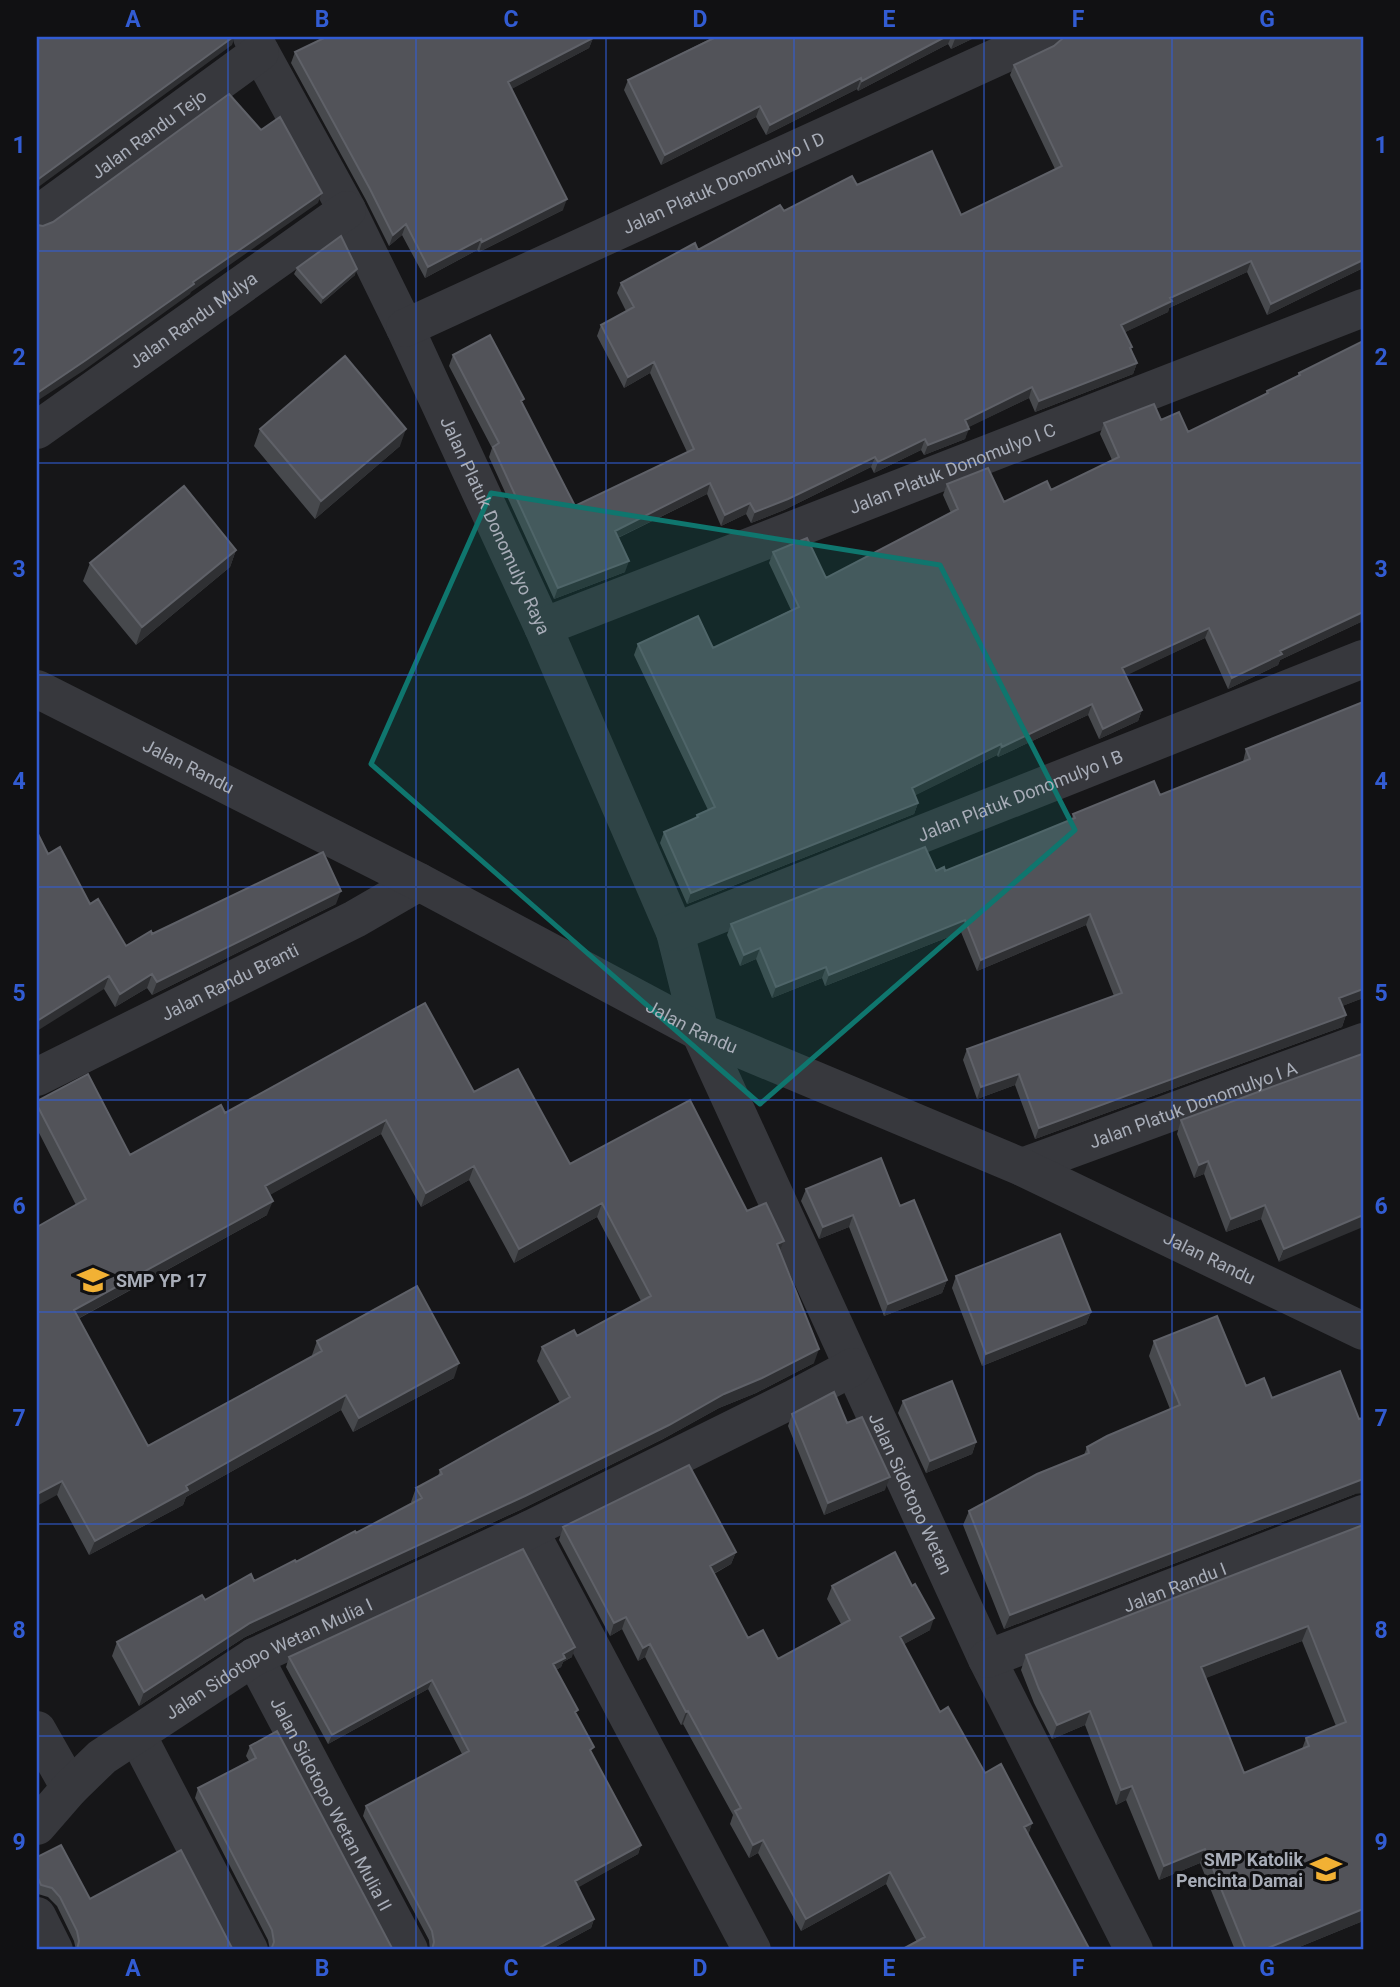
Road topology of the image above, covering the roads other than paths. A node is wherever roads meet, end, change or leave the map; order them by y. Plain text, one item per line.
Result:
1 (1041, 37) edge
2 (256, 45) edge
3 (347, 210) junction
4 (37, 215) edge
5 (1363, 309) edge
6 (405, 328) junction
7 (37, 430) edge
8 (543, 627) junction
9 (1363, 659) edge
10 (37, 689) edge
11 (419, 882) junction
12 (675, 932) junction
13 (700, 1032) junction
14 (1363, 1042) edge
15 (37, 1077) edge
16 (1022, 1167) junction
17 (1361, 1327) edge
18 (853, 1367) junction
19 (1363, 1514) edge
20 (529, 1530) junction
21 (254, 1657) junction
22 (987, 1659) junction
23 (37, 1730) edge
24 (137, 1735) junction
25 (70, 1788) junction
26 (37, 1826) edge
27 (37, 1916) edge
28 (54, 1950) edge
29 (249, 1950) edge
30 (409, 1950) edge
31 (751, 1950) edge
32 (1134, 1950) edge

1 - 6 street, Jalan Platuk Donomulyo I D
2 - 3 street, Jalan Platuk Donomulyo Raya
2 - 4 street, Jalan Randu Tejo
3 - 6 street, Jalan Platuk Donomulyo Raya
3 - 7 street, Jalan Randu Mulya
5 - 8 street, Jalan Platuk Donomulyo I C
6 - 8 street, Jalan Platuk Donomulyo Raya
8 - 12 street, Jalan Platuk Donomulyo Raya
9 - 12 street, Jalan Platuk Donomulyo I B
10 - 11 street, Jalan Randu
11 - 13 street, Jalan Randu
11 - 15 street, Jalan Randu Branti
12 - 13 street, Jalan Platuk Donomulyo Raya
13 - 16 street, Jalan Randu
13 - 18 street, Jalan Sidotopo Wetan
14 - 16 street, Jalan Platuk Donomulyo I A
16 - 17 street, Jalan Randu
18 - 20 street, Jalan Sidotopo Wetan Mulia I
18 - 22 street, Jalan Sidotopo Wetan
19 - 22 street, Jalan Randu I
20 - 21 street, Jalan Sidotopo Wetan Mulia I
20 - 31 street
21 - 24 street, Jalan Sidotopo Wetan Mulia I
21 - 30 street, Jalan Sidotopo Wetan Mulia II
22 - 32 street, Jalan Sidotopo Wetan
23 - 25 street
24 - 25 street, Jalan Sidotopo Wetan Mulia I
24 - 29 street
25 - 26 street, Jalan Sidotopo Wetan Mulia I
27 - 28 street

